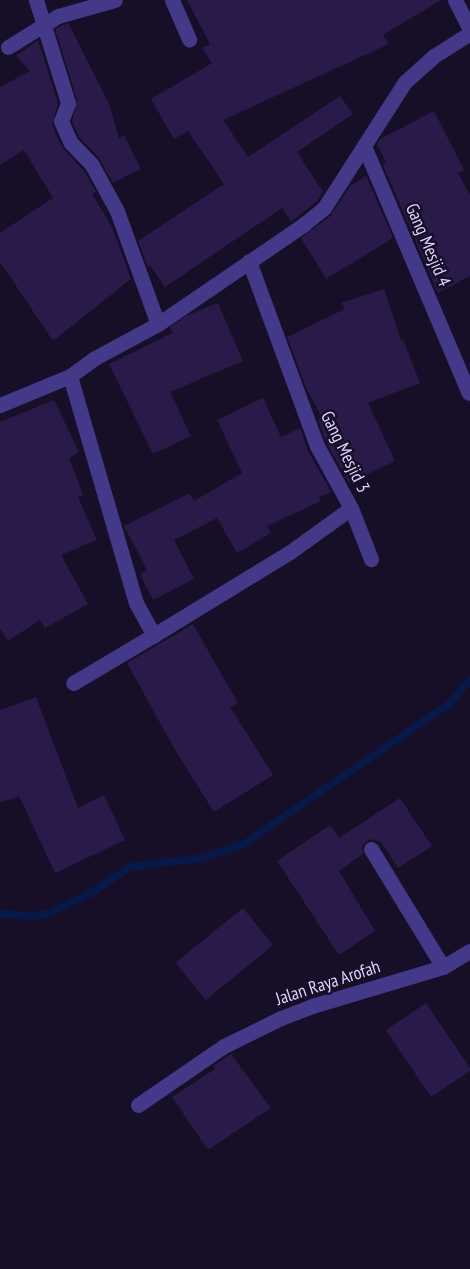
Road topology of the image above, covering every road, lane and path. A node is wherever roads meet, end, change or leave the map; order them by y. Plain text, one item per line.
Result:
1 (36, 0) edge
2 (115, 0) edge
3 (172, 0) edge
4 (454, 0) edge
5 (45, 23) junction
6 (470, 31) edge
7 (189, 39) dead end
8 (8, 47) dead end
9 (364, 146) junction
10 (249, 261) junction
11 (158, 324) junction
12 (70, 375) junction
13 (469, 393) edge
14 (0, 405) edge
15 (351, 508) junction
16 (370, 559) dead end
17 (154, 635) junction
18 (73, 683) dead end
19 (371, 849) dead end
20 (470, 951) edge
21 (443, 967) junction
22 (138, 1105) dead end

1 - 5 street
2 - 5 street
3 - 7 street
4 - 6 street
5 - 8 street
5 - 11 street
6 - 9 street
9 - 10 street
9 - 13 street, Gang Mesjid 4
10 - 11 street
10 - 15 street, Gang Mesjid 3
11 - 12 street
12 - 14 street
12 - 17 street
15 - 16 street
15 - 17 street, Gang Mesjid 3
17 - 18 street, Gang Mesjid 3
19 - 21 street
20 - 21 street, Jalan Raya Arofah
21 - 22 street, Jalan Raya Arofah

